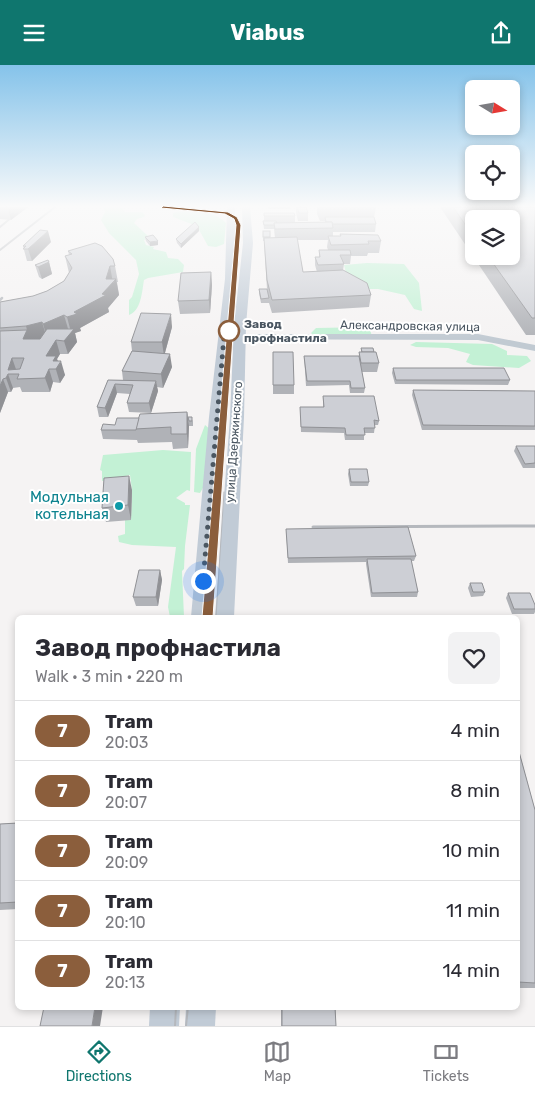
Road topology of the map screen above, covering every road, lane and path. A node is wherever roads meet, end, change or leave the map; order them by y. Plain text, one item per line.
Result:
1 (230, 252) edge
2 (247, 252) edge
3 (224, 337) junction
4 (240, 337) junction
5 (535, 347) edge
6 (200, 615) edge
7 (224, 615) edge
8 (165, 1010) edge
9 (201, 1010) edge
10 (164, 1026) edge
11 (200, 1026) edge

1 - 3 main road, улица Дзержинского
2 - 4 main road, улица Дзержинского
3 - 4 street, Александровская улица
3 - 6 main road, улица Дзержинского
4 - 5 street, Александровская улица
4 - 7 main road, улица Дзержинского
8 - 10 main road
9 - 11 main road

